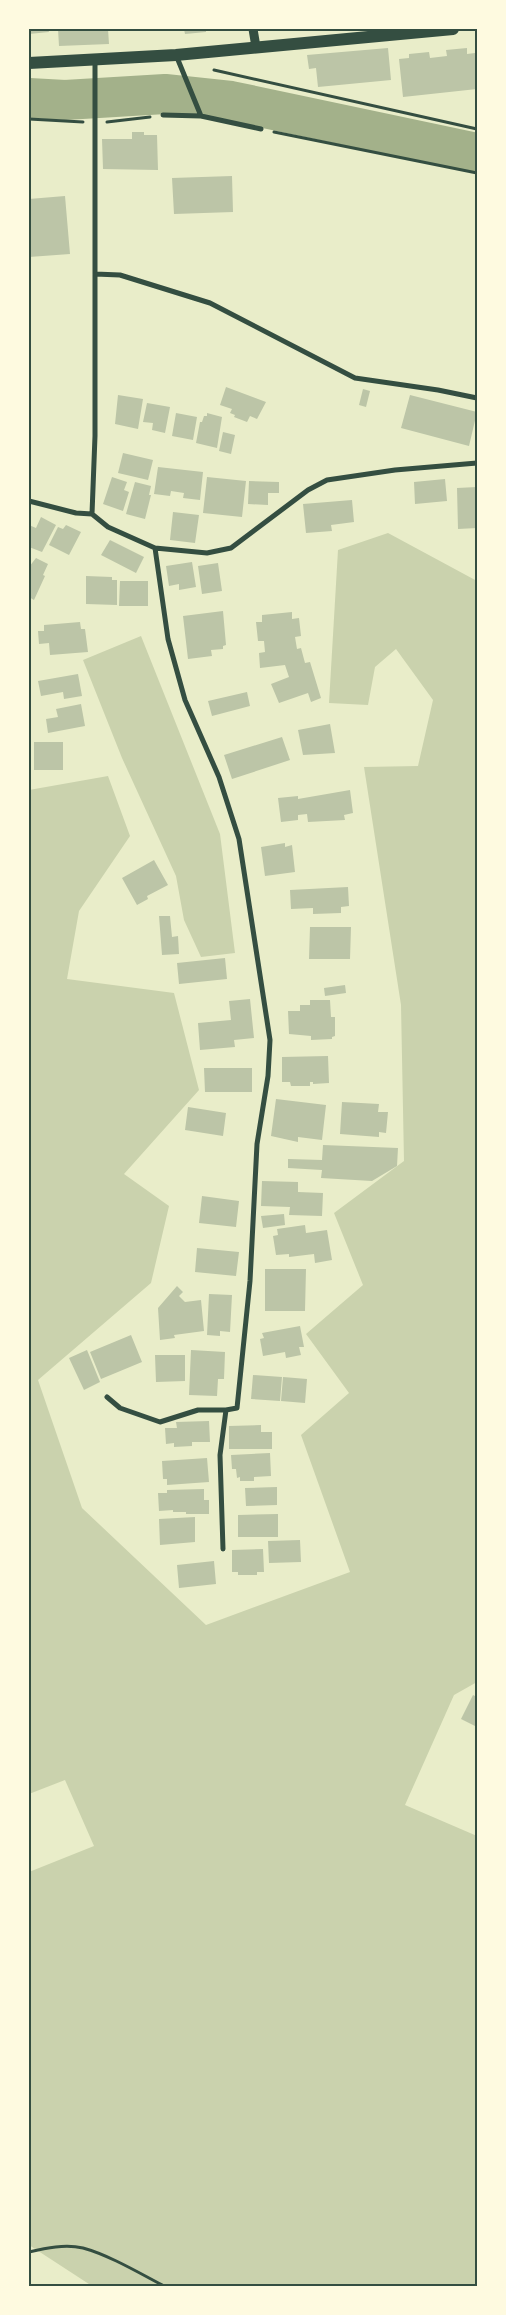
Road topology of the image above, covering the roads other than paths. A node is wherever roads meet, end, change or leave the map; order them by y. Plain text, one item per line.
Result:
1 (253, 29) edge
2 (454, 29) edge
3 (365, 33) edge
4 (256, 47) junction
5 (176, 55) junction
6 (95, 61) junction
7 (29, 63) edge
8 (163, 115) dead end
9 (202, 116) junction
10 (261, 129) road end
11 (95, 274) junction
12 (477, 398) edge
13 (477, 463) edge
14 (29, 501) edge
15 (92, 514) junction
16 (155, 548) junction
17 (107, 1397) dead end
18 (226, 1410) junction
19 (222, 1549) dead end

1 - 4 street
2 - 3 main road
3 - 4 main road
4 - 5 main road
5 - 6 main road
5 - 9 street
6 - 7 main road
6 - 11 street
8 - 9 street
9 - 10 street
11 - 12 street
11 - 15 street
13 - 16 street
14 - 15 street
15 - 16 street
16 - 18 street
17 - 18 street
18 - 19 street

